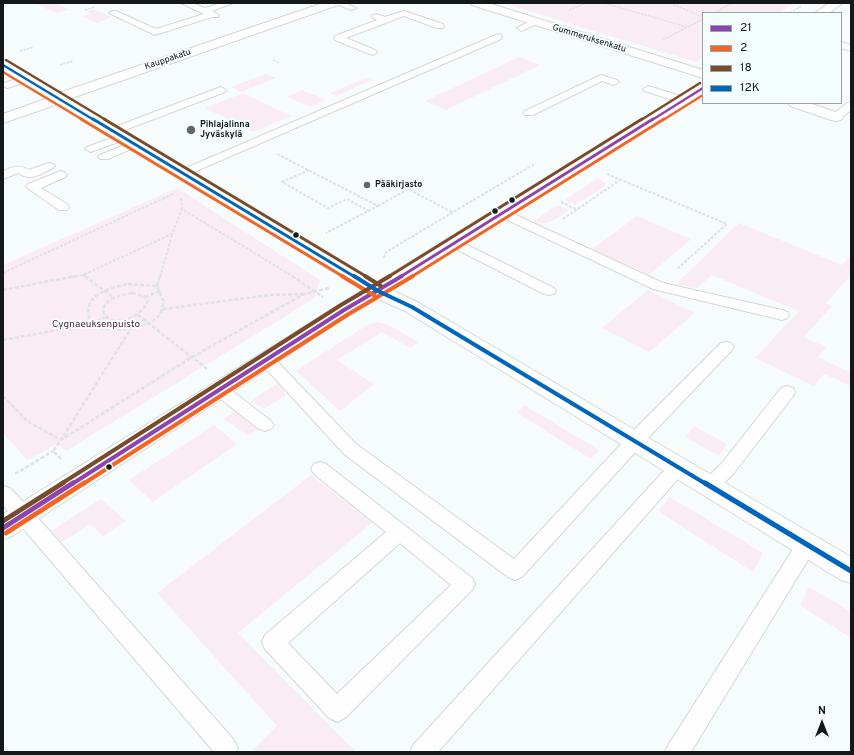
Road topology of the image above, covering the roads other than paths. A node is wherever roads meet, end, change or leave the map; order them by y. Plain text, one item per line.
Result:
1 (185, 3) edge
2 (229, 3) edge
3 (334, 3) edge
4 (337, 3) edge
5 (476, 3) edge
6 (837, 3) edge
7 (352, 8) dead end
8 (823, 12) edge
9 (113, 13) dead end
10 (212, 14) junction
11 (376, 17) dead end
12 (385, 20) junction
13 (534, 22) junction
14 (440, 26) dead end
15 (521, 28) dead end
16 (498, 37) dead end
17 (372, 52) dead end
18 (3, 65) edge
19 (702, 74) edge
20 (26, 79) junction
21 (614, 82) dead end
22 (7, 85) dead end
23 (648, 89) dead end
24 (702, 89) edge
25 (221, 90) dead end
26 (338, 95) dead end
27 (60, 99) junction
28 (683, 100) junction
29 (351, 101) junction
30 (798, 104) edge
31 (851, 105) edge
32 (306, 109) dead end
33 (529, 113) dead end
34 (318, 115) junction
35 (836, 117) joint
36 (3, 119) edge
37 (266, 126) dead end
38 (278, 132) junction
39 (123, 137) junction
40 (91, 149) dead end
41 (104, 157) dead end
42 (49, 166) dead end
43 (183, 173) junction
44 (62, 175) dead end
45 (3, 176) edge
46 (63, 207) dead end
47 (503, 213) junction
48 (455, 243) junction
49 (378, 290) junction
50 (549, 290) dead end
51 (782, 315) dead end
52 (726, 347) dead end
53 (266, 360) junction
54 (220, 390) junction
55 (787, 392) dead end
56 (265, 425) dead end
57 (635, 441) junction
58 (678, 467) junction
59 (320, 469) dead end
60 (6, 485) edge
61 (710, 486) junction
62 (24, 515) junction
63 (3, 528) edge
64 (400, 532) junction
65 (807, 544) junction
66 (851, 571) edge
67 (226, 748) dead end
68 (422, 752) edge
69 (677, 752) edge

1 - 10 lane
2 - 10 lane
3 - 27 street, Kauppakatu
4 - 7 lane
5 - 13 street, Gummeruksenkatu
6 - 8 street
9 - 10 lane
11 - 12 lane
12 - 14 lane
12 - 17 lane
13 - 15 lane
13 - 19 street, Gummeruksenkatu
16 - 29 lane
18 - 20 street
20 - 22 lane
20 - 27 street
21 - 33 lane
23 - 28 lane
24 - 28 street
25 - 39 lane
26 - 29 lane
27 - 36 street, Kauppakatu
27 - 39 street
28 - 47 street
29 - 34 lane
30 - 35 street
31 - 35 lane
32 - 34 lane
34 - 38 lane
37 - 38 lane
38 - 43 lane
39 - 40 lane
39 - 41 lane
39 - 43 street
42 - 45 lane
43 - 49 street
44 - 46 lane
47 - 48 street
47 - 51 lane
48 - 49 street
48 - 50 lane
49 - 53 street
49 - 57 street
52 - 57 lane
53 - 54 street
53 - 57 lane
54 - 56 lane
54 - 62 street
55 - 61 lane
57 - 58 street
58 - 61 street
58 - 68 lane
59 - 64 lane
60 - 62 lane
61 - 65 street
62 - 63 street
62 - 67 lane
64 - 64 lane
65 - 66 street
65 - 69 lane

